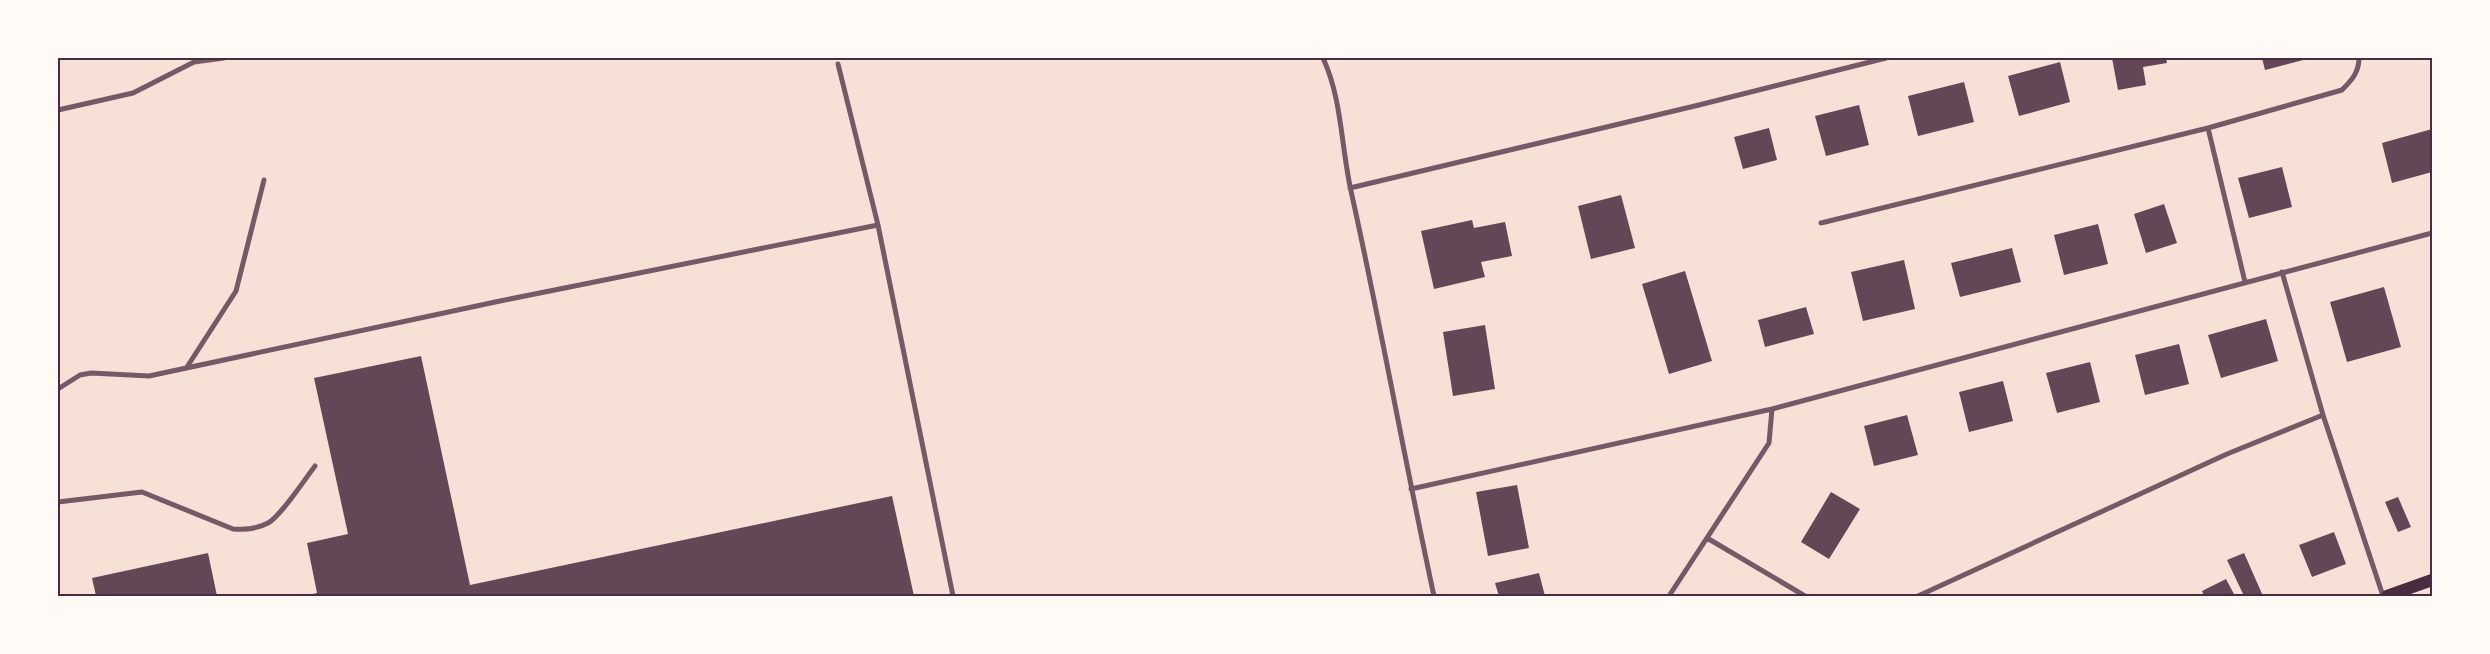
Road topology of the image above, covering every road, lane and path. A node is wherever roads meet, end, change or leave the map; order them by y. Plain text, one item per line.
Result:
1 (224, 58) edge
2 (1322, 58) edge
3 (1886, 58) edge
4 (2359, 58) edge
5 (838, 64) dead end
6 (58, 110) edge
7 (2208, 128) junction
8 (264, 180) dead end
9 (1350, 188) junction
10 (1821, 223) dead end
11 (878, 225) junction
12 (2432, 233) edge
13 (2282, 272) junction
14 (2245, 282) junction
15 (187, 367) junction
16 (58, 389) edge
17 (1772, 409) junction
18 (2323, 415) junction
19 (315, 466) dead end
20 (1411, 489) junction
21 (58, 502) edge
22 (1707, 538) junction
23 (2432, 580) edge
24 (953, 596) edge
25 (1434, 596) edge
26 (1669, 596) edge
27 (1805, 596) edge
28 (1918, 596) edge
29 (2385, 596) edge

1 - 6 street
2 - 9 street
3 - 9 street
4 - 7 street
5 - 11 street
7 - 10 street
7 - 14 street
8 - 15 street
9 - 20 street
11 - 15 street
11 - 24 street
12 - 13 street
13 - 14 street
13 - 18 street
14 - 17 street
15 - 16 street
17 - 20 street
17 - 22 street
18 - 28 street
18 - 29 street
19 - 21 street
20 - 25 street
22 - 26 street
22 - 27 street
23 - 29 main road

